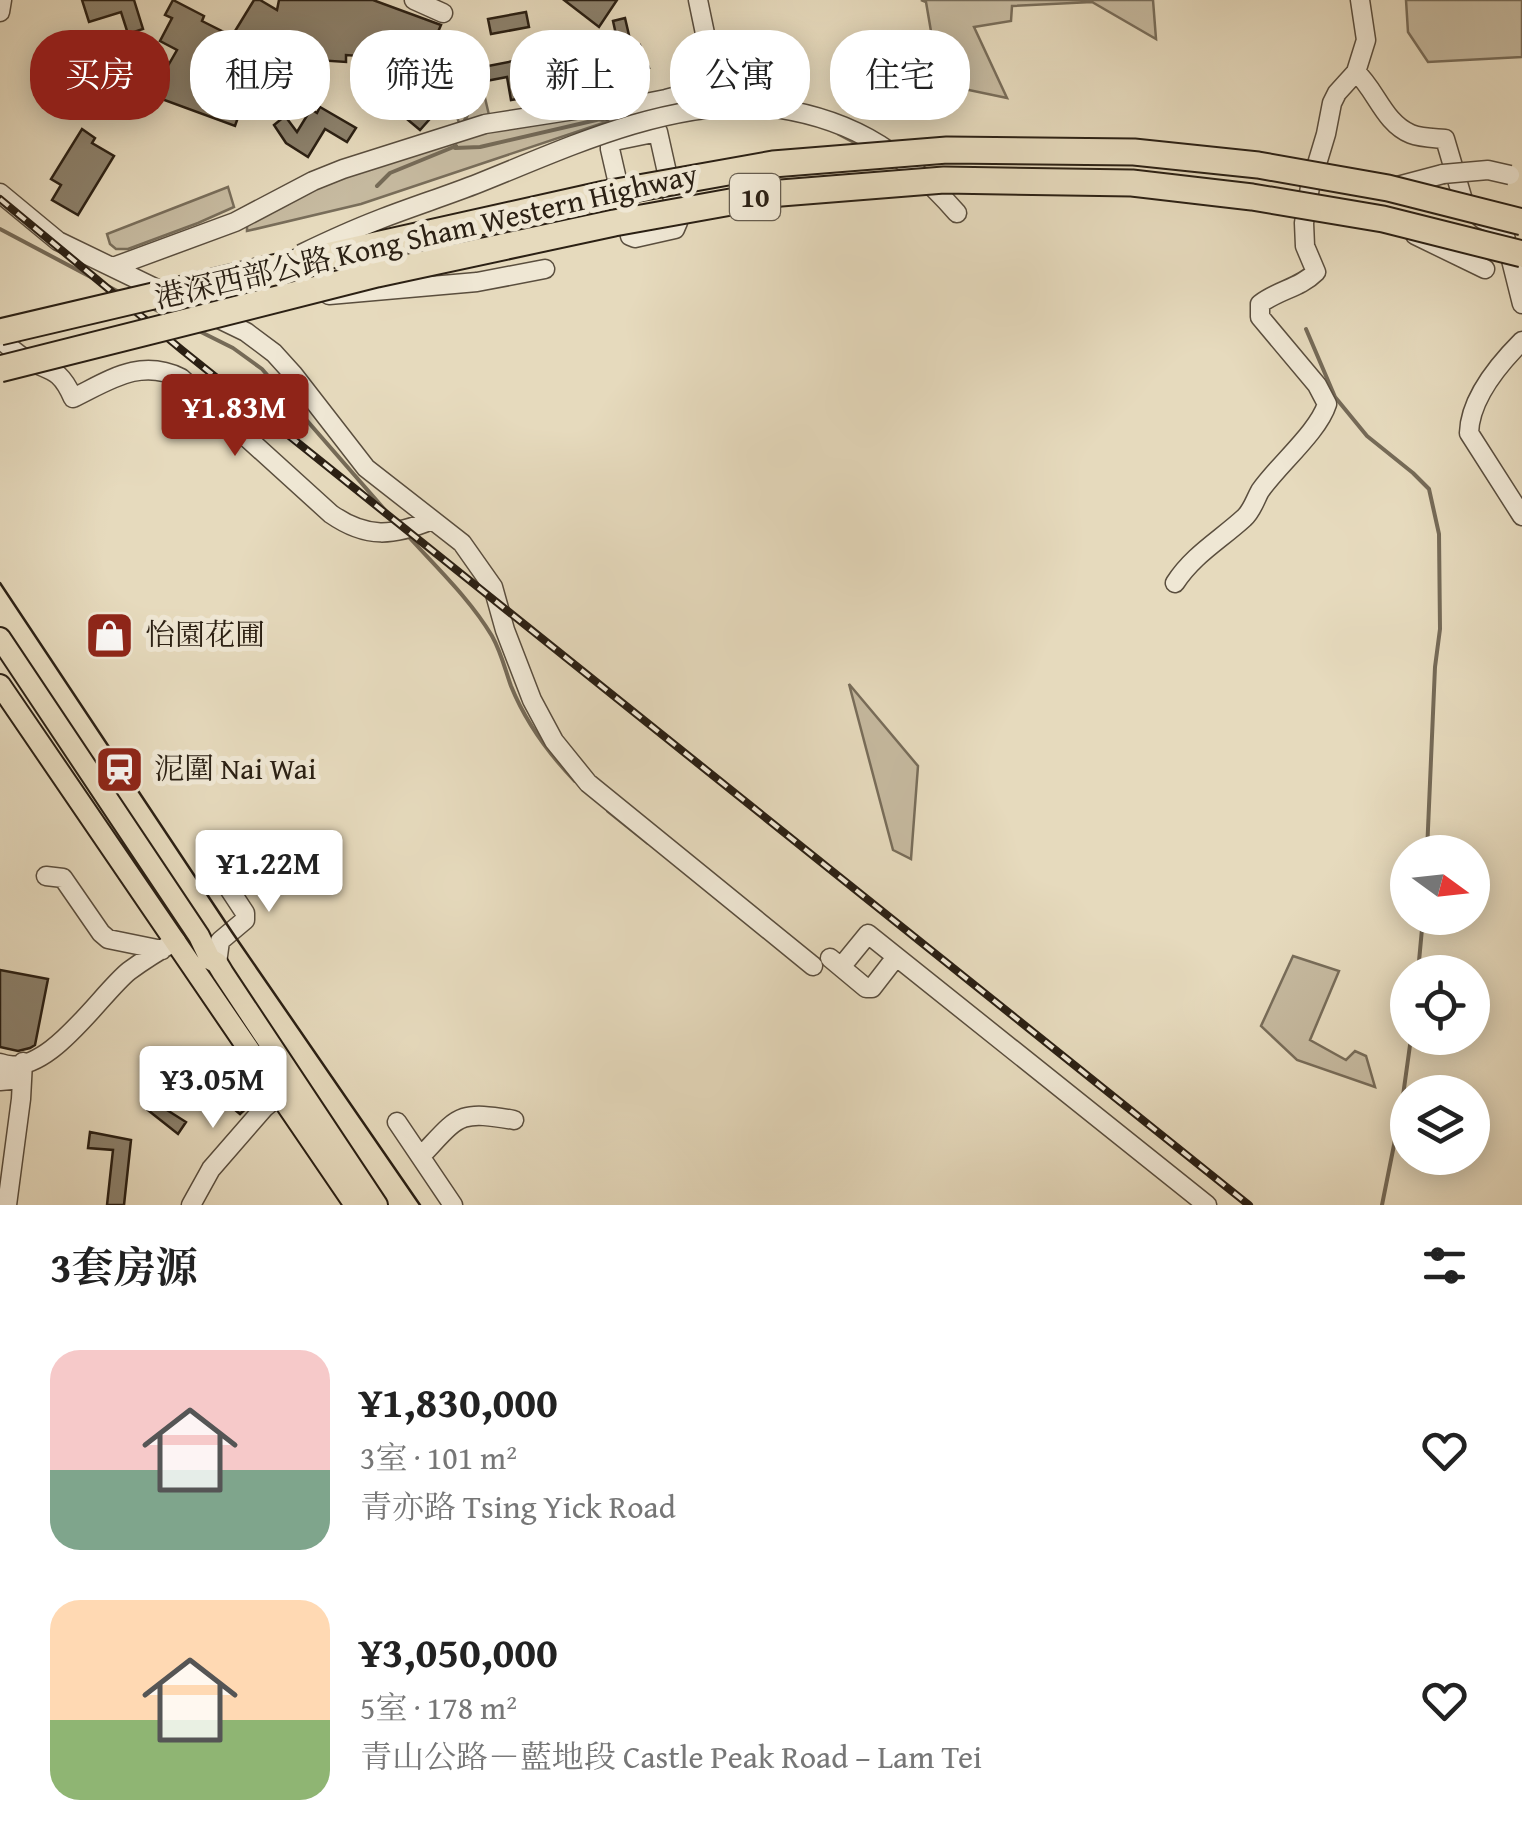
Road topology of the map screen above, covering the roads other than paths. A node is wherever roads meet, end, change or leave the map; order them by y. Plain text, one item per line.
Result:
1 (2, 0) edge
2 (414, 0) edge
3 (698, 0) edge
4 (1360, 0) edge
5 (0, 12) edge
6 (443, 13) dead end
7 (1356, 72) junction
8 (650, 103) edge
9 (510, 120) edge
10 (643, 120) edge
11 (658, 132) junction
12 (1510, 175) dead end
13 (1388, 188) junction
14 (0, 193) edge
15 (957, 213) dead end
16 (1383, 219) junction
17 (1522, 222) edge
18 (1522, 254) edge
19 (114, 267) junction
20 (1485, 268) dead end
21 (264, 270) junction
22 (545, 270) dead end
23 (274, 300) junction
24 (1522, 304) edge
25 (0, 336) edge
26 (1522, 341) edge
27 (0, 369) edge
28 (1522, 516) edge
29 (432, 520) junction
30 (1175, 582) dead end
31 (0, 638) edge
32 (0, 685) edge
33 (220, 875) dead end
34 (46, 876) dead end
35 (209, 939) junction
36 (169, 945) junction
37 (896, 957) junction
38 (828, 964) junction
39 (0, 1063) edge
40 (23, 1070) junction
41 (0, 1081) edge
42 (287, 1087) junction
43 (514, 1120) dead end
44 (397, 1122) dead end
45 (421, 1156) junction
46 (7, 1205) edge
47 (191, 1205) edge
48 (355, 1205) edge
49 (377, 1205) edge
50 (454, 1205) edge
51 (1207, 1205) edge

1 - 5 street
2 - 6 street
3 - 8 street
4 - 7 street
7 - 24 street
7 - 30 street
9 - 19 street
10 - 11 street
11 - 11 street
12 - 13 street, bridge
13 - 17 highway, 港深西部公路 Kong Sham Western Highway / 10, bridge
13 - 21 highway, 港深西部公路 Kong Sham Western Highway / 10, bridge
14 - 19 street
15 - 21 street, bridge
16 - 18 highway, 港深西部公路 Kong Sham Western Highway / 10, bridge
16 - 20 street, bridge
16 - 23 highway, 港深西部公路 Kong Sham Western Highway / 10, bridge
19 - 29 street
21 - 25 highway, 港深西部公路 Kong Sham Western Highway / 10, bridge
22 - 23 street, bridge
23 - 27 highway, 港深西部公路 Kong Sham Western Highway / 10, bridge
25 - 29 street
26 - 28 street
29 - 38 street
31 - 35 main road
32 - 36 main road
33 - 35 street
34 - 36 street
35 - 42 main road
36 - 40 street
36 - 42 main road
37 - 38 street
37 - 38 street
37 - 51 street
39 - 40 street
40 - 41 street
40 - 46 street
42 - 47 street
42 - 48 main road
42 - 49 main road
43 - 45 street
44 - 45 street
45 - 50 street

